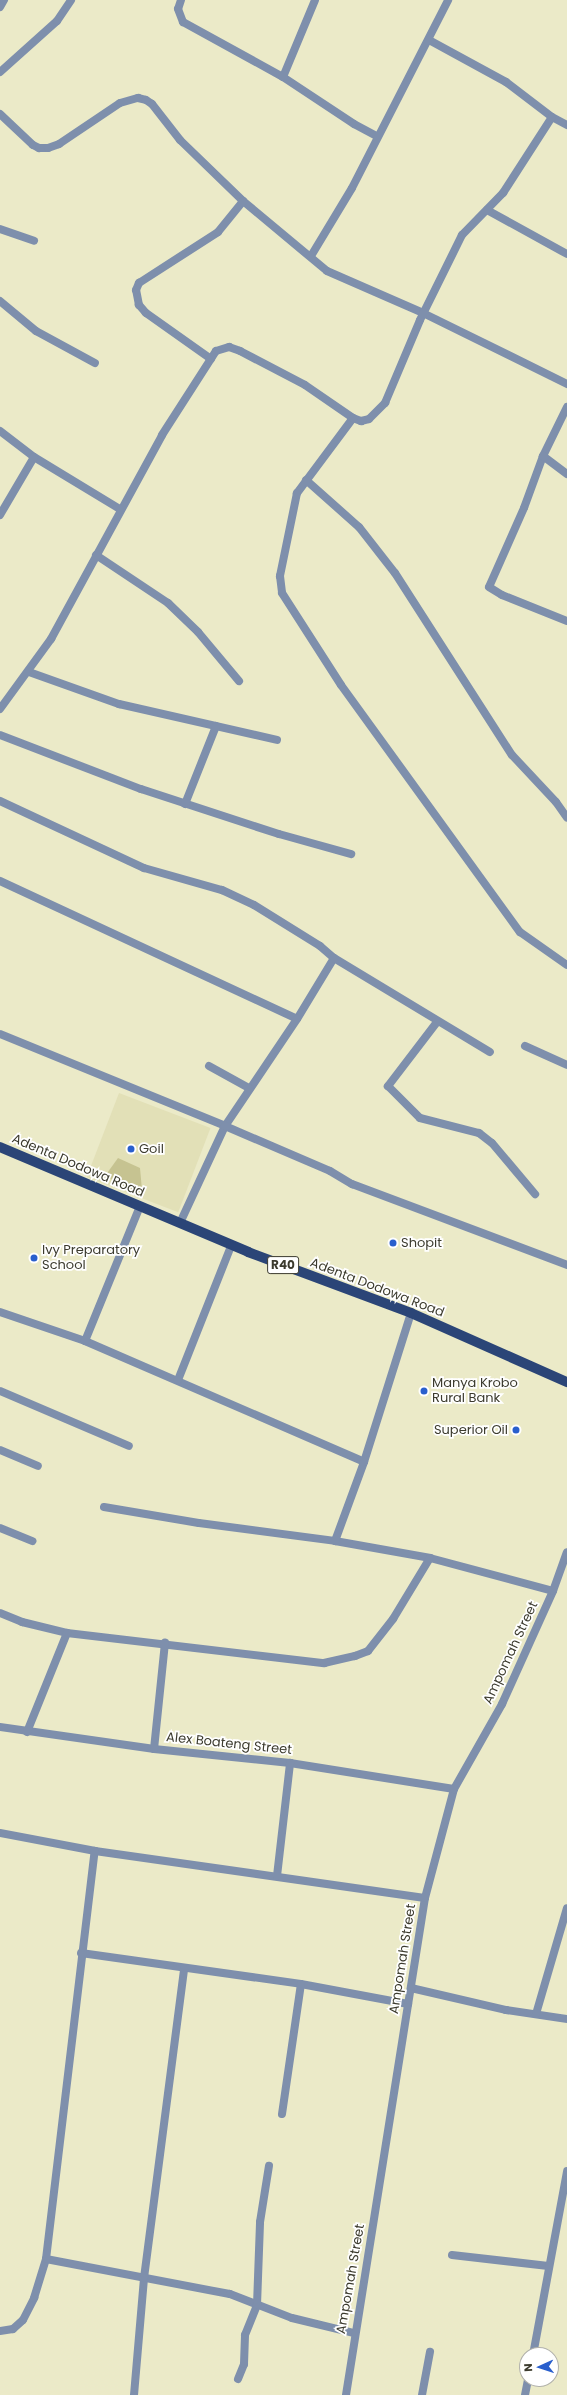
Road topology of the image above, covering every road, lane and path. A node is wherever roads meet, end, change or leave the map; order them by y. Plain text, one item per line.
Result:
1 (4, 0) edge
2 (72, 0) edge
3 (181, 0) edge
4 (315, 0) edge
5 (448, 0) edge
6 (0, 7) edge
7 (429, 40) junction
8 (0, 72) edge
9 (284, 77) junction
10 (0, 114) edge
11 (552, 117) junction
12 (567, 125) edge
13 (377, 136) junction
14 (243, 201) junction
15 (487, 210) junction
16 (0, 229) edge
17 (34, 242) dead end
18 (567, 254) edge
19 (310, 256) junction
20 (0, 301) edge
21 (423, 313) junction
22 (211, 358) junction
23 (95, 363) dead end
24 (567, 384) edge
25 (567, 407) edge
26 (353, 418) junction
27 (0, 431) edge
28 (543, 456) junction
29 (34, 458) junction
30 (567, 474) edge
31 (306, 480) junction
32 (120, 509) junction
33 (0, 515) edge
34 (96, 556) junction
35 (567, 621) edge
36 (29, 672) junction
37 (239, 681) dead end
38 (0, 709) edge
39 (216, 726) junction
40 (0, 735) edge
41 (277, 740) dead end
42 (0, 801) edge
43 (185, 804) junction
44 (567, 818) edge
45 (351, 854) dead end
46 (0, 881) edge
47 (334, 958) junction
48 (567, 965) edge
49 (297, 1019) junction
50 (437, 1022) junction
51 (0, 1034) edge
52 (525, 1046) dead end
53 (490, 1052) dead end
54 (567, 1065) edge
55 (209, 1066) dead end
56 (249, 1088) junction
57 (225, 1126) junction
58 (0, 1147) edge
59 (535, 1194) dead end
60 (140, 1206) junction
61 (180, 1223) junction
62 (231, 1246) junction
63 (567, 1264) edge
64 (0, 1312) edge
65 (411, 1313) junction
66 (85, 1341) junction
67 (178, 1380) junction
68 (567, 1382) edge
69 (0, 1391) edge
70 (130, 1446) dead end
71 (0, 1450) edge
72 (364, 1462) junction
73 (38, 1466) dead end
74 (104, 1507) dead end
75 (0, 1528) edge
76 (32, 1541) dead end
77 (335, 1541) junction
78 (567, 1552) edge
79 (430, 1558) junction
80 (553, 1591) junction
81 (0, 1613) edge
82 (67, 1633) junction
83 (165, 1643) junction
84 (0, 1727) edge
85 (27, 1732) junction
86 (154, 1749) junction
87 (290, 1762) junction
88 (454, 1789) junction
89 (0, 1833) edge
90 (95, 1851) junction
91 (277, 1876) junction
92 (425, 1898) junction
93 (567, 1908) edge
94 (81, 1953) junction
95 (184, 1969) junction
96 (301, 1984) junction
97 (411, 1988) junction
98 (408, 2004) junction
99 (536, 2014) junction
100 (567, 2020) edge
101 (282, 2114) dead end
102 (269, 2166) dead end
103 (567, 2171) edge
104 (452, 2255) dead end
105 (46, 2259) junction
106 (548, 2266) junction
107 (144, 2278) junction
108 (257, 2305) junction
109 (0, 2330) edge
110 (354, 2333) junction
111 (534, 2347) edge
112 (430, 2352) dead end
113 (238, 2379) dead end
114 (134, 2395) edge
115 (346, 2395) edge
116 (422, 2395) edge

1 - 6 street
2 - 8 street
3 - 9 street
4 - 9 street
5 - 7 street
7 - 11 street
7 - 13 street
9 - 13 street
10 - 14 street
11 - 12 street
11 - 15 street
13 - 19 street
14 - 19 street
14 - 22 street
15 - 18 street
15 - 21 street
16 - 17 street
19 - 21 street
20 - 23 street
21 - 24 street
21 - 26 street
22 - 26 street
22 - 32 street
25 - 28 street
26 - 31 street
27 - 29 street
28 - 30 street
28 - 35 street
29 - 32 street
29 - 33 street
31 - 44 street
31 - 48 street
32 - 34 street
34 - 36 street
34 - 37 street
36 - 38 street
36 - 39 street
39 - 41 street
39 - 43 street
40 - 43 street
42 - 47 street
43 - 45 street
46 - 49 street
47 - 49 street
47 - 50 street
49 - 56 street
50 - 53 street
50 - 59 street
51 - 57 street
52 - 54 street
55 - 56 street
56 - 57 street
57 - 61 street
57 - 63 street
58 - 60 main road, Adenta Dodowa Road / R40
60 - 61 main road, Adenta Dodowa Road / R40
60 - 66 street
61 - 62 main road, Adenta Dodowa Road / R40
62 - 65 main road, Adenta Dodowa Road / R40
62 - 67 street
64 - 66 street
65 - 68 main road, Adenta Dodowa Road / R40
65 - 72 street
66 - 67 street
67 - 72 street
69 - 70 street
71 - 73 street
72 - 77 street
74 - 77 street
75 - 76 street
77 - 79 street
78 - 80 street, Ampomah Street
79 - 80 street
79 - 83 street
80 - 88 street, Ampomah Street
81 - 82 street
82 - 83 street
82 - 85 street
83 - 86 street
84 - 85 street, Alex Boateng Street
85 - 86 street, Alex Boateng Street
86 - 87 street, Alex Boateng Street
87 - 88 street, Alex Boateng Street
87 - 91 street
88 - 92 street, Ampomah Street
89 - 90 street
90 - 91 street
90 - 94 street
91 - 92 street
92 - 97 street, Ampomah Street
93 - 99 street
94 - 95 street
94 - 105 street
95 - 96 street
95 - 107 street
96 - 98 street
96 - 101 street
97 - 98 street, Ampomah Street
97 - 99 street
98 - 110 street, Ampomah Street
99 - 100 street
102 - 108 street
103 - 106 street
104 - 106 street
105 - 107 street
105 - 109 street
106 - 111 street
107 - 108 street
107 - 114 street
108 - 110 street
108 - 113 street
110 - 115 street, Ampomah Street
112 - 116 street

